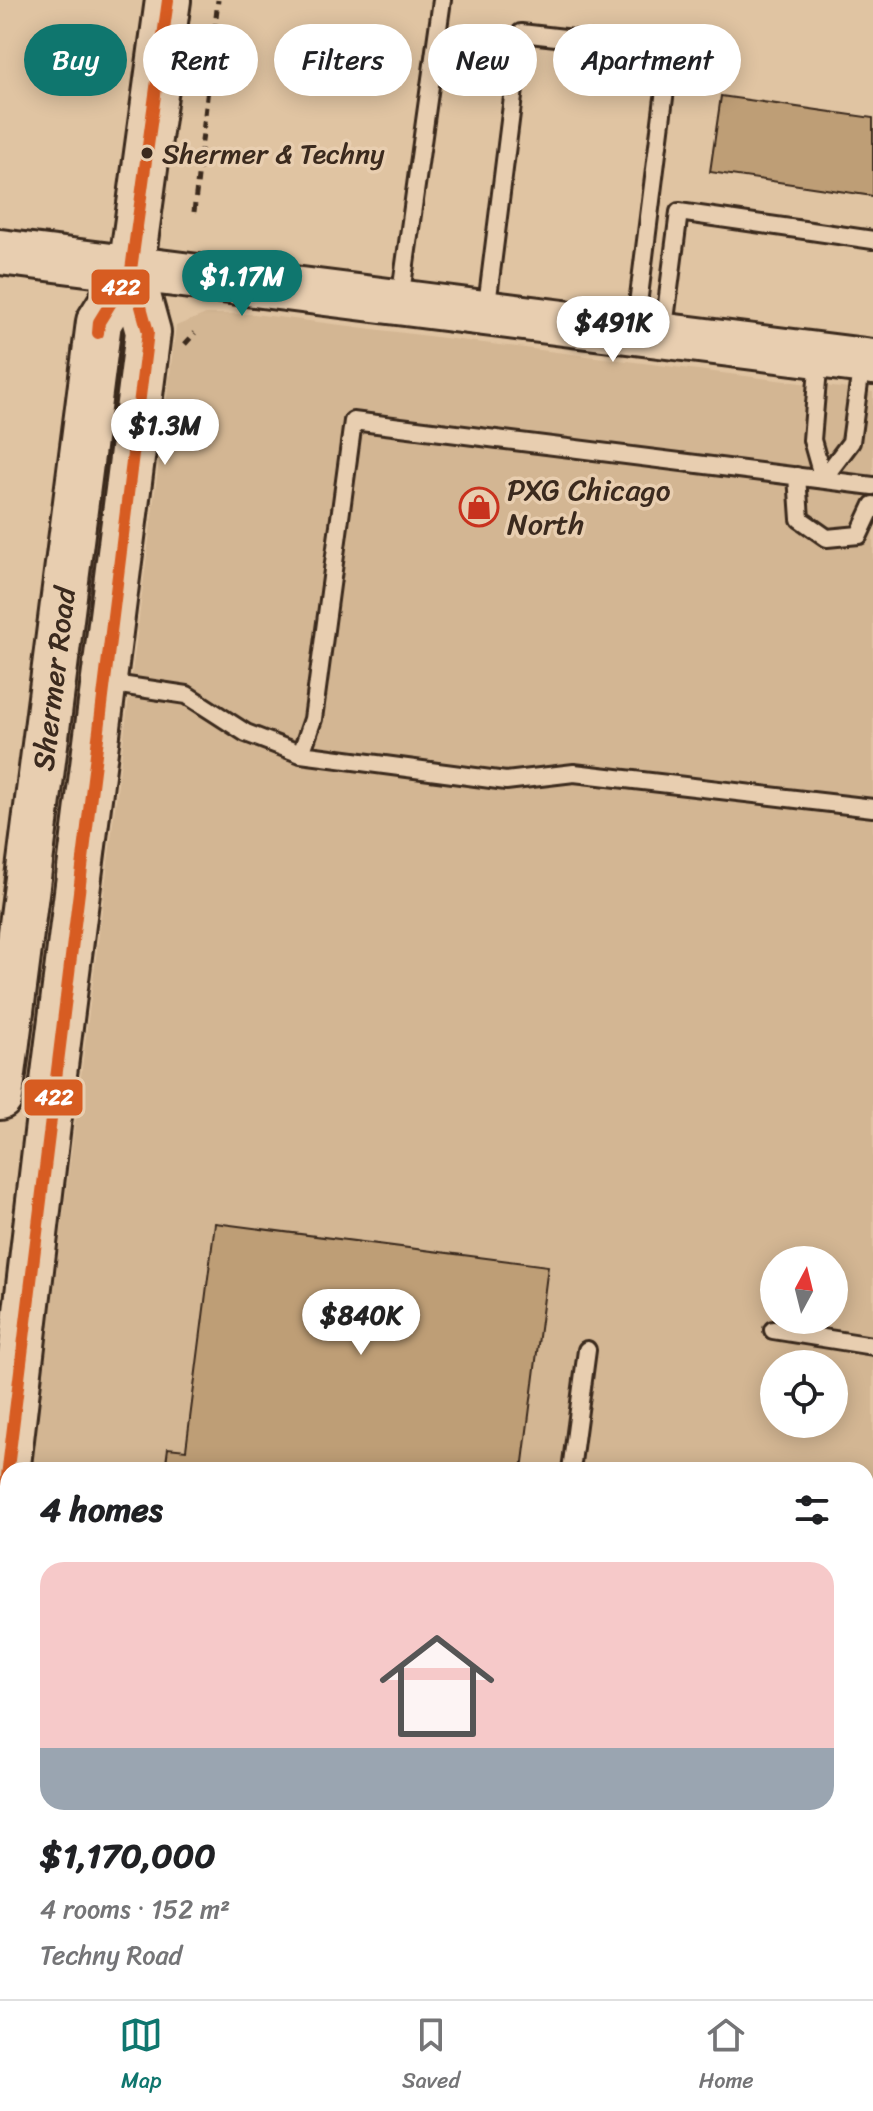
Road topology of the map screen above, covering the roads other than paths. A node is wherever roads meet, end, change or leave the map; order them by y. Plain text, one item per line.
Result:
1 (168, 0) edge
2 (442, 0) edge
3 (873, 240) edge
4 (0, 252) edge
5 (131, 270) junction
6 (400, 303) junction
7 (485, 314) junction
8 (648, 334) junction
9 (819, 356) junction
10 (867, 362) edge
11 (797, 476) junction
12 (823, 479) junction
13 (873, 486) edge
14 (873, 505) edge
15 (104, 683) junction
16 (301, 754) junction
17 (873, 808) edge
18 (0, 1097) edge
19 (798, 1334) edge
20 (873, 1346) edge
21 (587, 1350) dead end
22 (9, 1462) edge
23 (572, 1462) edge

1 - 5 main road, Shermer Road
2 - 6 lane
3 - 8 lane
4 - 5 main road
5 - 6 main road
5 - 15 main road, Shermer Road
5 - 18 main road, Shermer Road
6 - 7 main road
7 - 8 main road
7 - 8 lane
8 - 9 main road
9 - 10 main road
9 - 12 lane
10 - 12 lane
11 - 12 lane
11 - 14 lane
11 - 16 lane
12 - 13 lane
15 - 16 lane
15 - 22 main road, Shermer Road
16 - 17 lane
19 - 20 lane
21 - 23 lane

